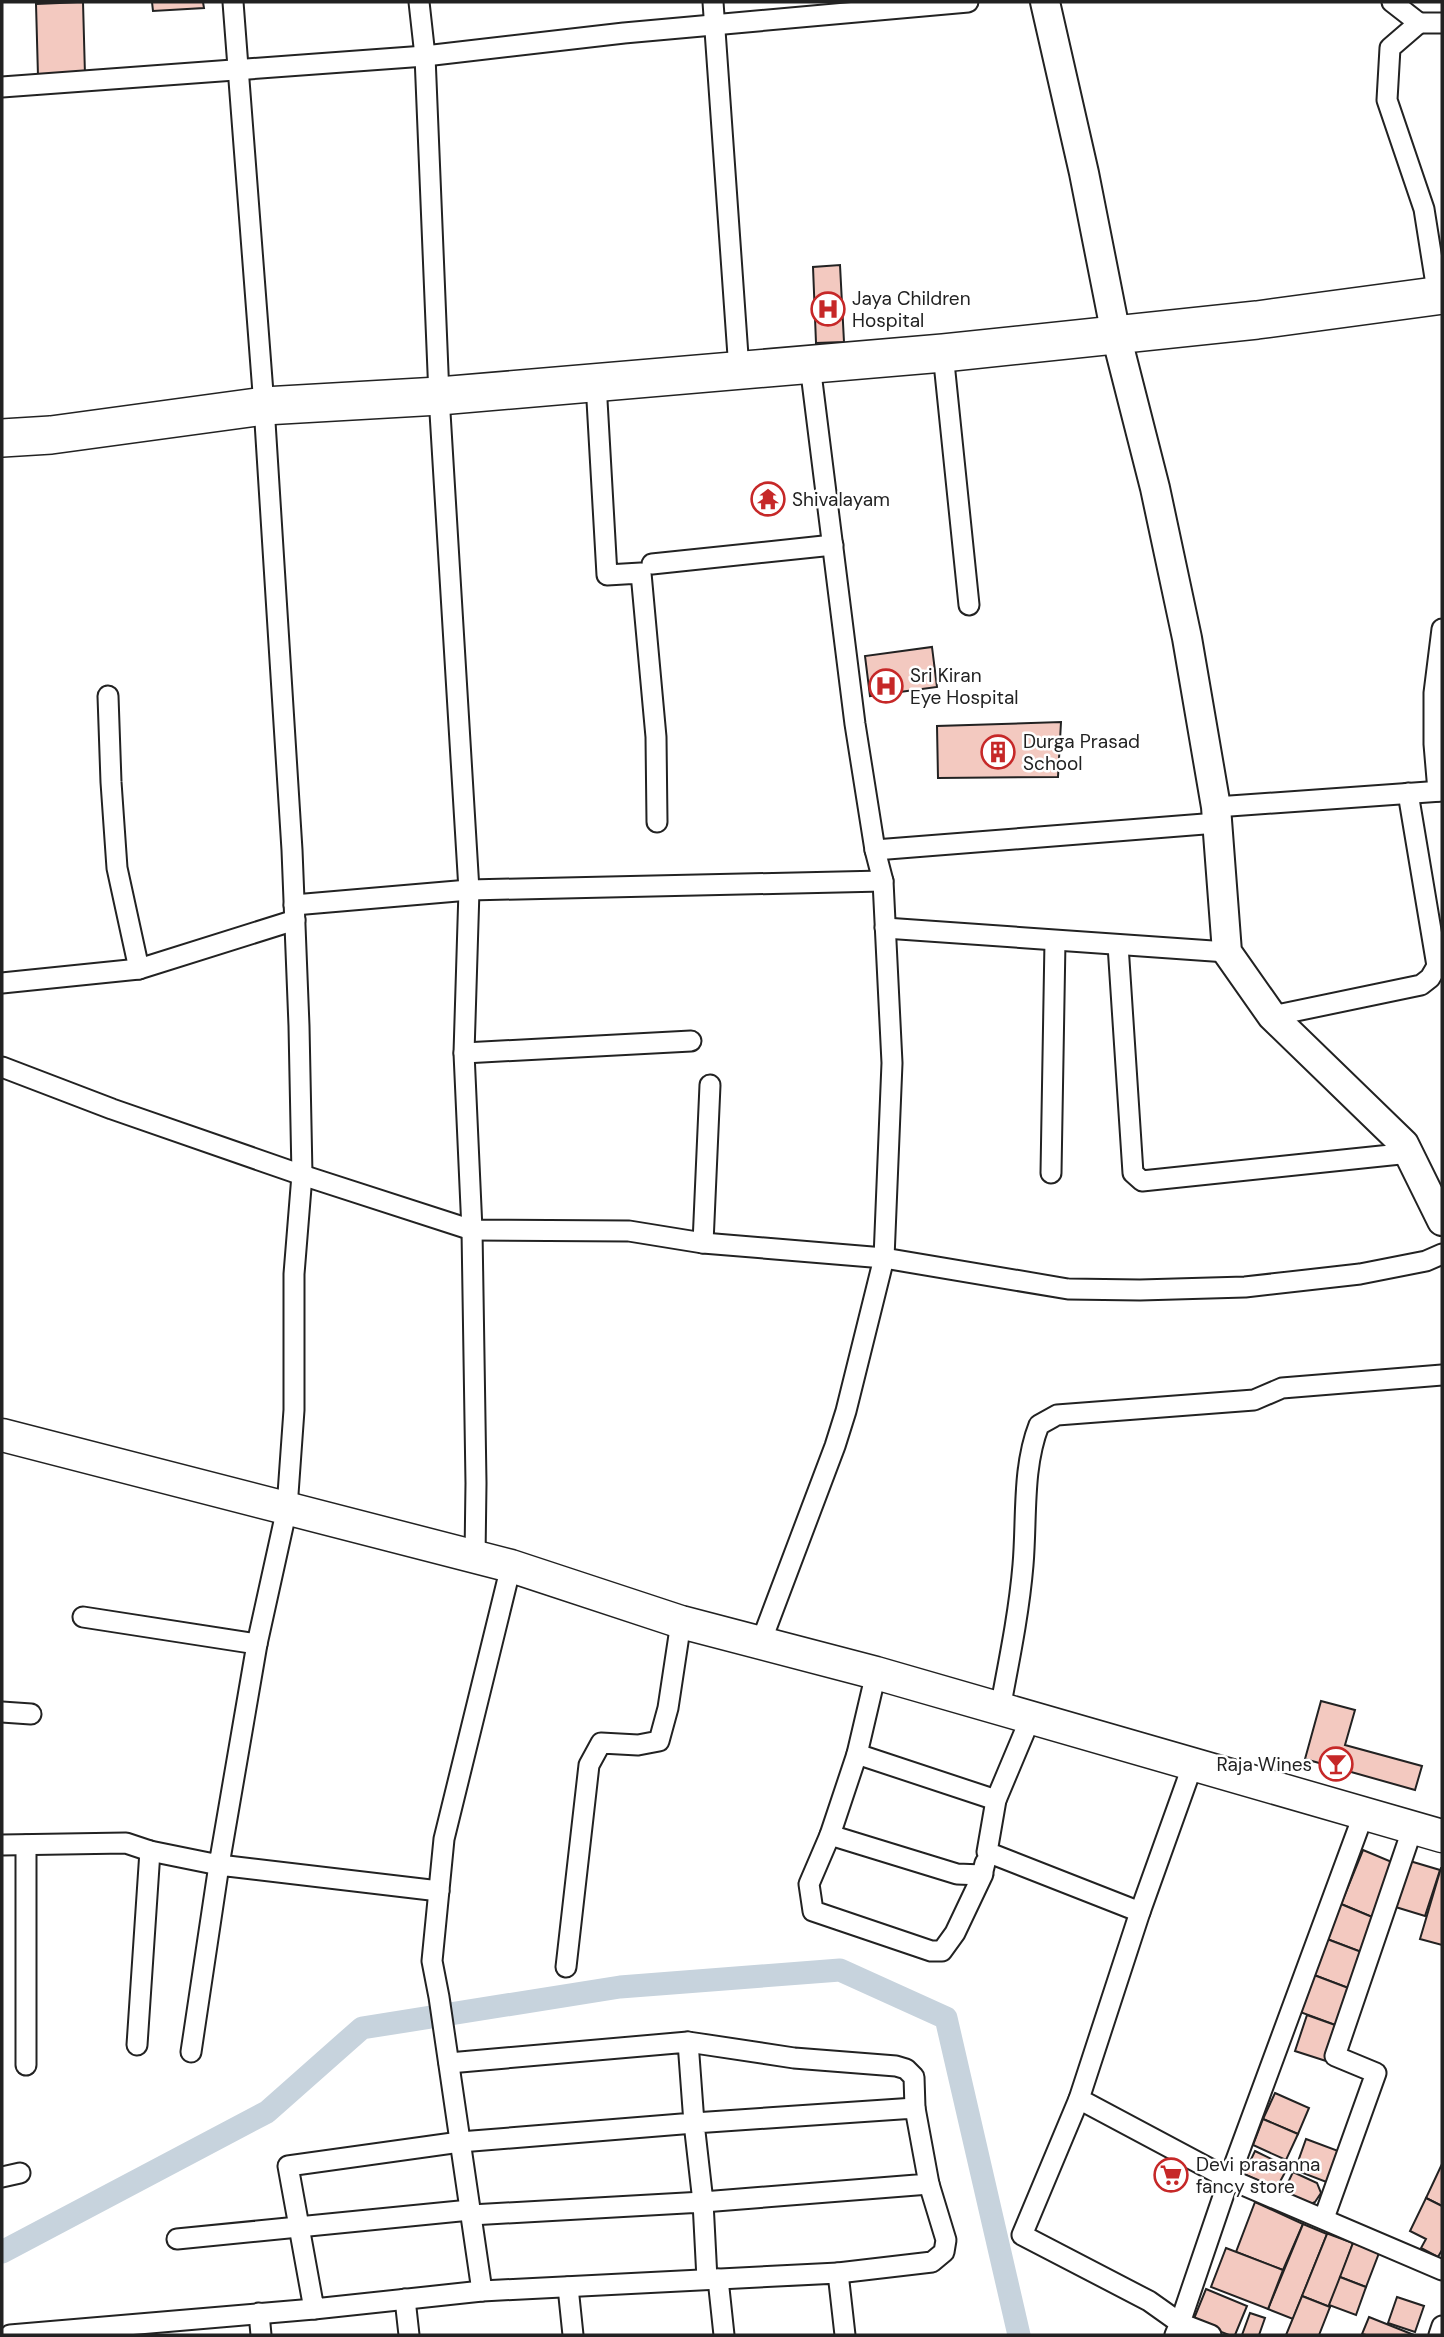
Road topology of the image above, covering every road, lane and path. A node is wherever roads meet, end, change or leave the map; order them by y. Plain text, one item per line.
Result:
1 (233, 2) edge
2 (419, 2) edge
3 (713, 2) edge
4 (968, 2) edge
5 (1045, 2) edge
6 (1392, 2) edge
7 (1419, 23) junction
8 (1442, 23) edge
9 (715, 26) junction
10 (425, 56) junction
11 (237, 70) junction
12 (2, 87) edge
13 (1441, 297) edge
14 (1116, 335) junction
15 (943, 353) junction
16 (810, 365) junction
17 (739, 370) junction
18 (596, 383) junction
19 (439, 396) junction
20 (264, 406) junction
21 (2, 438) edge
22 (833, 545) junction
23 (652, 564) dead end
24 (969, 605) dead end
25 (1442, 629) edge
26 (108, 696) dead end
27 (1440, 791) edge
28 (1408, 793) junction
29 (1217, 815) junction
30 (657, 822) dead end
31 (875, 850) junction
32 (883, 881) junction
33 (469, 890) junction
34 (295, 913) junction
35 (886, 928) junction
36 (1055, 941) junction
37 (1118, 945) junction
38 (1227, 953) junction
39 (139, 968) junction
40 (2, 983) edge
41 (1272, 1016) junction
42 (691, 1041) dead end
43 (464, 1052) junction
44 (2, 1067) edge
45 (710, 1085) dead end
46 (1410, 1153) junction
47 (1051, 1173) dead end
48 (302, 1175) junction
49 (1434, 1187) edge
50 (1442, 1221) edge
51 (472, 1230) junction
52 (703, 1243) junction
53 (1442, 1254) edge
54 (884, 1258) junction
55 (1442, 1375) edge
56 (2, 1436) edge
57 (287, 1508) junction
58 (475, 1557) junction
59 (511, 1566) junction
60 (83, 1617) dead end
61 (681, 1622) junction
62 (761, 1642) junction
63 (257, 1644) junction
64 (876, 1673) junction
65 (1000, 1710) junction
66 (2, 1712) edge
67 (31, 1714) dead end
68 (1030, 1719) junction
69 (857, 1754) junction
70 (1193, 1764) junction
71 (996, 1800) junction
72 (1364, 1813) junction
73 (1428, 1831) edge
74 (830, 1835) junction
75 (2, 1845) edge
76 (26, 1845) junction
77 (150, 1851) junction
78 (987, 1852) junction
79 (219, 1865) junction
80 (983, 1874) junction
81 (439, 1891) junction
82 (1140, 1913) junction
83 (566, 1967) dead end
84 (688, 2042) junction
85 (137, 2045) dead end
86 (191, 2052) dead end
87 (449, 2063) junction
88 (26, 2065) dead end
89 (1079, 2099) junction
90 (915, 2108) junction
91 (694, 2123) junction
92 (460, 2142) junction
93 (1229, 2179) junction
94 (929, 2183) junction
95 (703, 2202) junction
96 (471, 2213) junction
97 (1324, 2218) junction
98 (301, 2228) junction
99 (177, 2239) dead end
100 (1442, 2270) edge
101 (838, 2273) junction
102 (713, 2279) junction
103 (568, 2287) junction
104 (482, 2291) junction
105 (405, 2299) junction
106 (314, 2309) junction
107 (259, 2313) junction
108 (1442, 2326) edge
109 (1178, 2329) edge
110 (108, 2331) edge
111 (10, 2335) edge
112 (261, 2335) edge
113 (409, 2335) edge
114 (573, 2335) edge
115 (724, 2335) edge
116 (845, 2335) edge
117 (1211, 2335) edge
118 (1439, 2335) edge

1 - 11 street
2 - 10 street
3 - 9 street
4 - 9 street
5 - 14 street
6 - 7 street
7 - 8 street
7 - 13 street
9 - 10 street
9 - 17 street
10 - 11 street
10 - 19 street
11 - 12 street
11 - 20 street
13 - 14 highway
14 - 15 highway
14 - 29 street
15 - 16 highway
15 - 24 street
16 - 17 highway
16 - 22 street
17 - 18 highway
18 - 19 highway
18 - 30 street
19 - 20 highway
19 - 33 street
20 - 21 highway
20 - 34 street
22 - 23 street
22 - 31 street
25 - 27 street
26 - 39 street
27 - 28 street
28 - 29 street
28 - 41 street
29 - 31 street
29 - 38 street
31 - 32 street
32 - 33 street
32 - 35 street
33 - 34 street
33 - 43 street
34 - 39 street
34 - 48 street
35 - 36 street
35 - 54 street
36 - 37 street
36 - 47 street
37 - 38 street
37 - 46 street
38 - 41 street
39 - 40 street
41 - 46 street
42 - 43 street
43 - 51 street
44 - 48 street
45 - 52 street
46 - 49 street
48 - 51 street
48 - 57 street
49 - 50 street
51 - 52 street
51 - 58 street
52 - 54 street
53 - 54 street
54 - 62 street
55 - 65 street
56 - 57 main road
57 - 58 main road
57 - 63 street
58 - 59 main road
59 - 61 main road
59 - 81 street
60 - 63 street
61 - 62 main road
61 - 83 street
62 - 64 main road
63 - 79 street
64 - 65 main road
64 - 69 street
65 - 68 main road
66 - 67 street
68 - 70 main road
68 - 71 street
69 - 71 street
69 - 74 street
70 - 72 main road
70 - 82 street
71 - 78 street
72 - 73 main road
72 - 93 street
73 - 97 street
74 - 80 street
74 - 80 street
75 - 76 street
76 - 77 street
76 - 88 street
77 - 79 street
77 - 85 street
78 - 80 street
78 - 82 street
79 - 81 street
79 - 86 street
81 - 87 street
82 - 89 street
84 - 87 street
84 - 90 street
84 - 91 street
87 - 92 street
89 - 93 street
89 - 109 street
90 - 91 street
90 - 94 street
91 - 92 street
91 - 95 street
92 - 96 street
92 - 98 street
93 - 97 street
93 - 109 street
94 - 95 street
94 - 101 street
95 - 96 street
95 - 102 street
96 - 98 street
96 - 104 street
97 - 100 street
98 - 99 street
98 - 106 street
101 - 102 street
101 - 116 street
102 - 103 street
102 - 115 street
103 - 104 street
103 - 114 street
104 - 105 street
105 - 106 street
105 - 113 street
106 - 107 street
107 - 110 street
107 - 112 street
108 - 118 street
109 - 117 street
110 - 111 street

